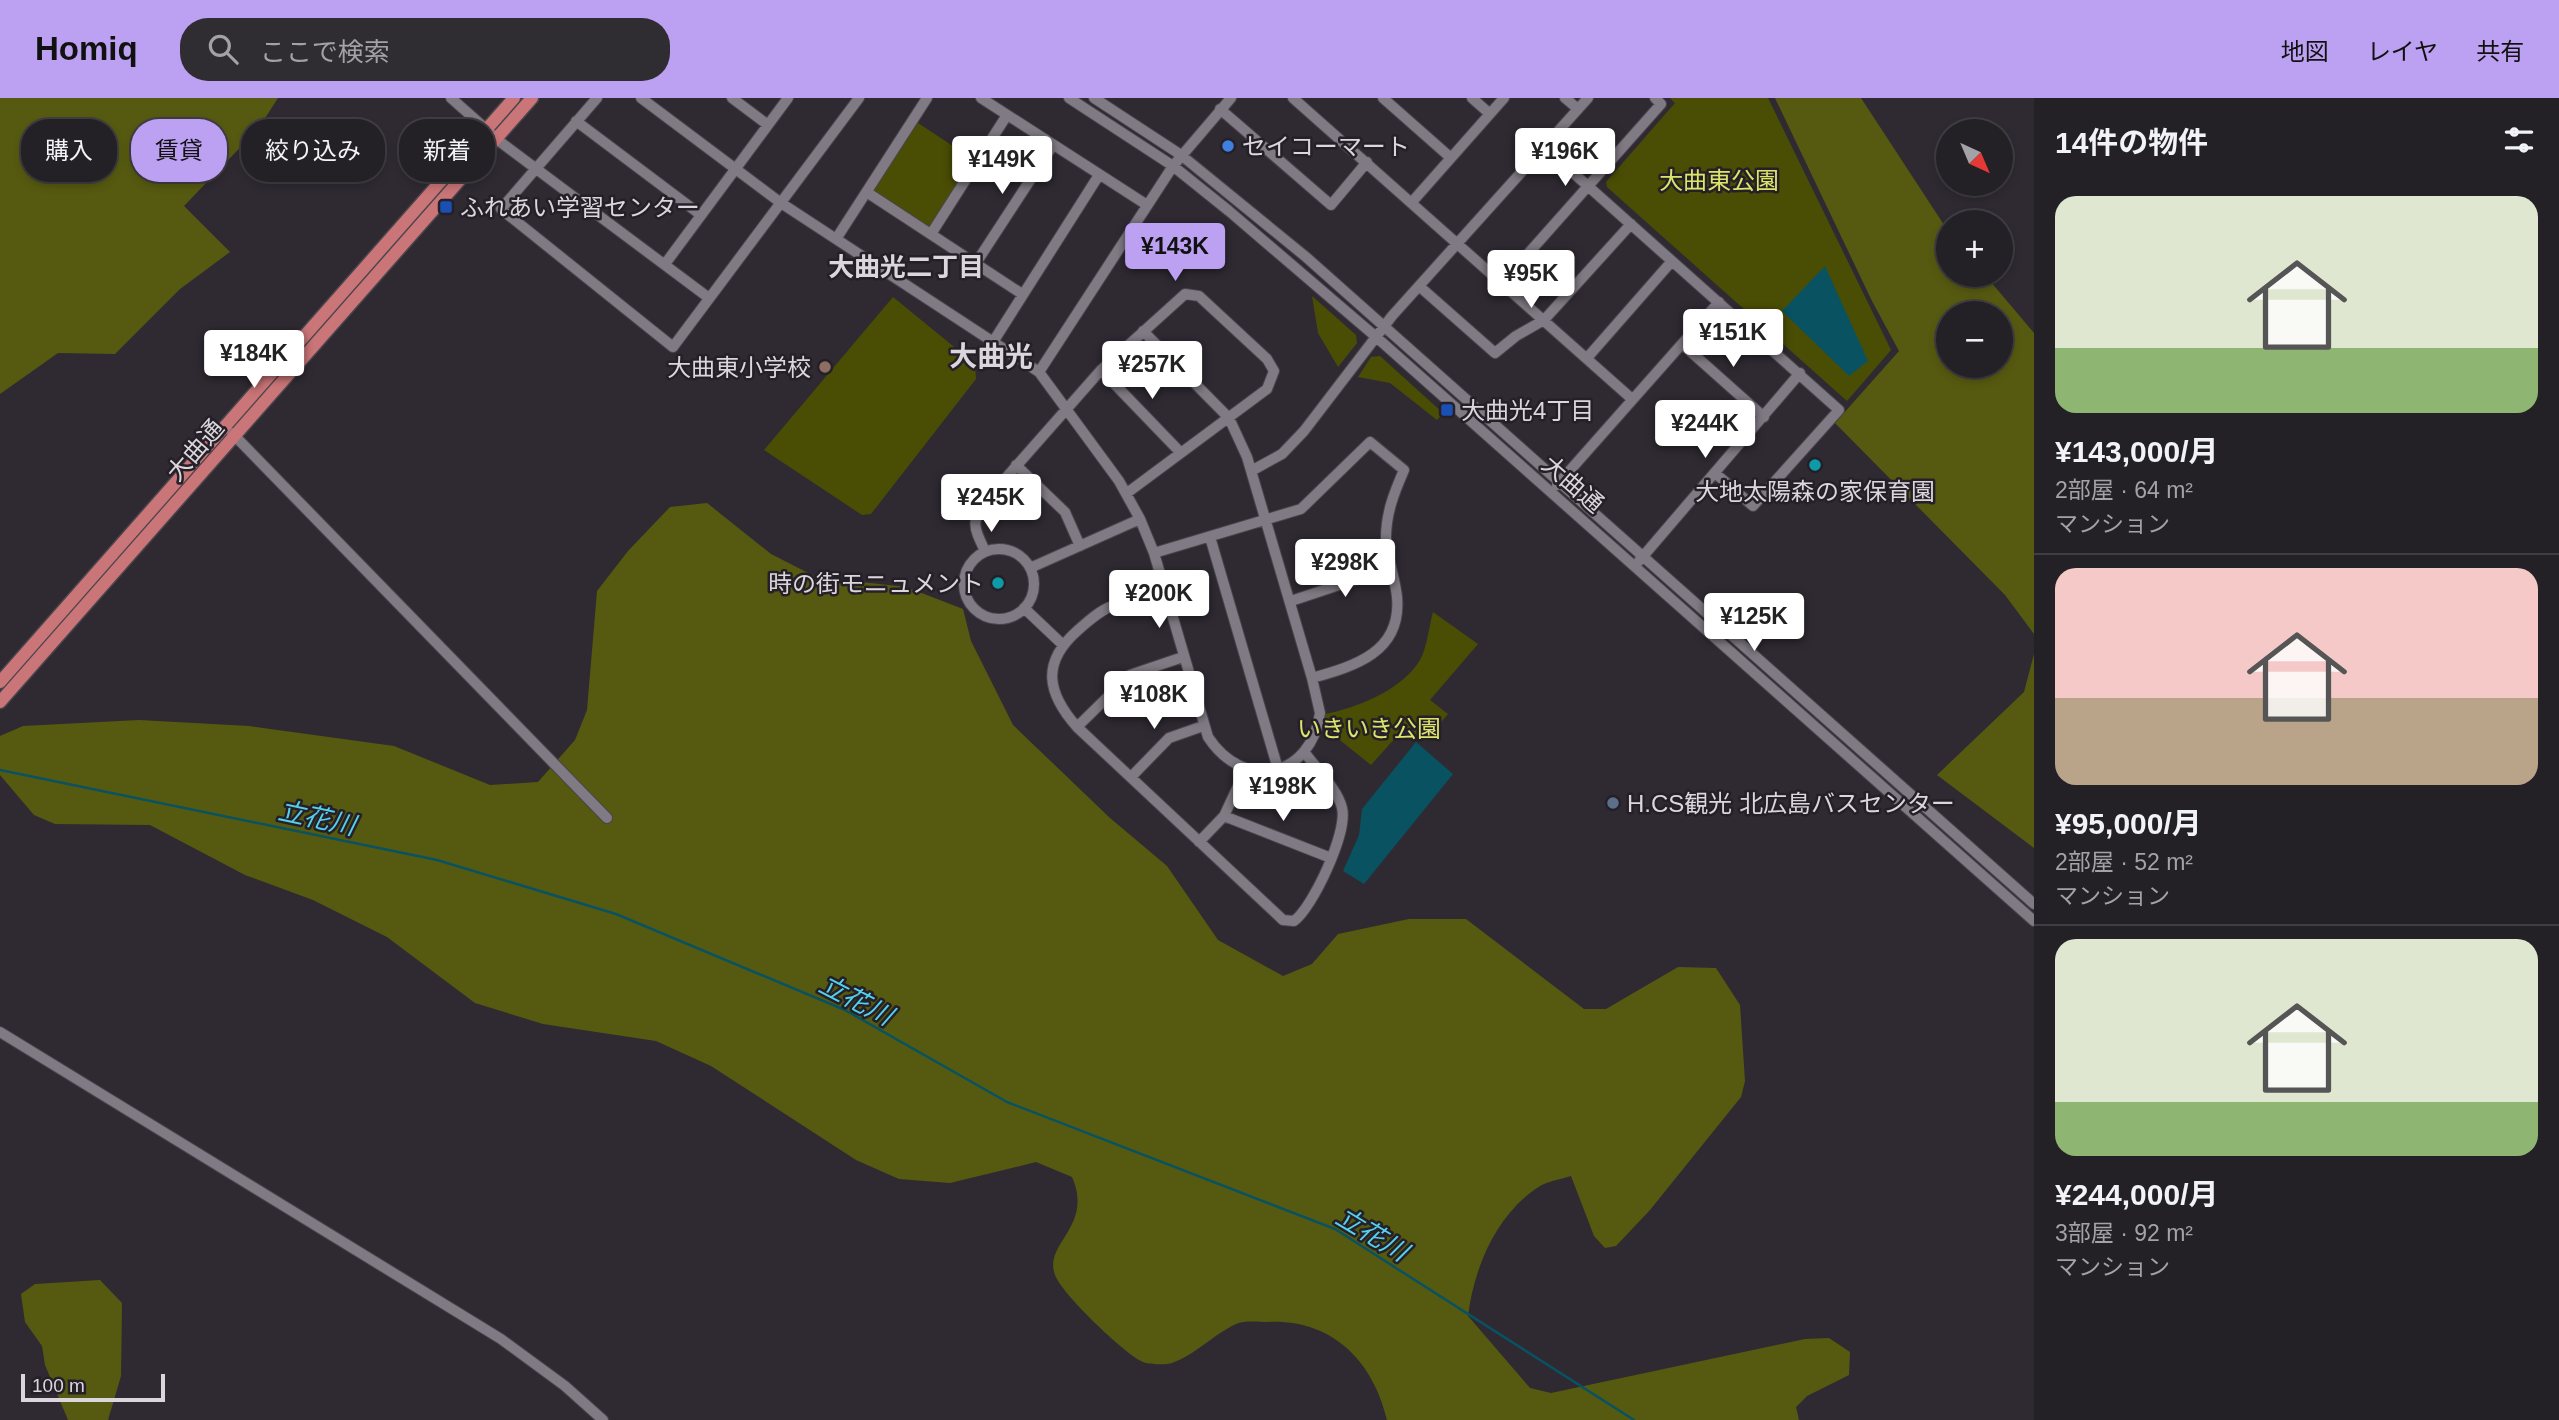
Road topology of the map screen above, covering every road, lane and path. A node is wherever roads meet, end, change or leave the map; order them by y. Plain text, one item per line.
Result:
1 (451, 98) edge
2 (514, 98) edge
3 (532, 98) edge
4 (597, 98) edge
5 (641, 98) edge
6 (732, 98) edge
7 (788, 98) edge
8 (859, 98) edge
9 (927, 98) edge
10 (981, 98) edge
11 (1069, 98) edge
12 (1094, 98) edge
13 (1231, 98) edge
14 (1293, 98) edge
15 (1382, 98) edge
16 (1472, 98) edge
17 (1504, 98) edge
18 (1565, 98) edge
19 (1588, 98) edge
20 (1655, 98) edge
21 (1220, 109) junction
22 (1578, 109) junction
23 (1490, 114) junction
24 (1007, 115) junction
25 (474, 119) edge
26 (576, 121) junction
27 (768, 125) junction
28 (495, 128) edge
29 (495, 130) edge
30 (495, 137) edge
31 (1053, 145) junction
32 (1543, 146) junction
33 (1181, 155) junction
34 (1451, 158) junction
35 (1367, 162) junction
36 (1173, 166) junction
37 (535, 169) junction
38 (735, 169) junction
39 (1099, 175) junction
40 (449, 182) edge
41 (1589, 185) junction
42 (867, 192) junction
43 (1412, 202) junction
44 (781, 204) junction
45 (1147, 205) junction
46 (701, 215) junction
47 (1630, 224) junction
48 (932, 234) junction
49 (836, 239) junction
50 (1457, 244) junction
51 (1672, 261) junction
52 (976, 263) junction
53 (665, 264) junction
54 (1503, 283) junction
55 (1419, 286) junction
56 (1022, 294) junction
57 (709, 298) junction
58 (1719, 302) junction
59 (1545, 320) junction
60 (1383, 327) junction
61 (1143, 331) junction
62 (1375, 336) junction
63 (993, 342) junction
64 (1682, 344) junction
65 (1587, 358) junction
66 (1101, 370) junction
67 (1039, 372) junction
68 (1800, 373) junction
69 (1632, 399) junction
70 (1066, 406) junction
71 (1764, 417) junction
72 (1229, 418) junction
73 (231, 432) junction
74 (1181, 453) junction
75 (1016, 465) junction
76 (1253, 470) junction
77 (1715, 472) junction
78 (1559, 483) junction
79 (1550, 492) junction
80 (1128, 493) junction
81 (1265, 518) junction
82 (1140, 519) junction
83 (1210, 537) junction
84 (1080, 546) junction
85 (985, 551) junction
86 (1154, 553) junction
87 (1642, 557) junction
88 (1634, 566) junction
89 (1030, 568) junction
90 (1390, 568) junction
91 (1164, 592) junction
92 (1291, 601) junction
93 (1024, 608) junction
94 (1062, 644) junction
95 (1183, 656) junction
96 (1312, 678) junction
97 (0, 682) edge
98 (0, 702) edge
99 (1203, 726) junction
100 (1077, 727) junction
101 (1305, 753) junction
102 (1278, 769) junction
103 (1245, 771) junction
104 (1130, 777) junction
105 (1224, 816) junction
106 (607, 818) dead end
107 (1199, 842) junction
108 (1331, 858) junction
109 (2034, 904) edge
110 (2034, 921) edge
111 (0, 1032) edge
112 (603, 1420) edge

1 - 25 street
2 - 28 main road, 大曲通
3 - 29 main road, 大曲通
4 - 26 street
5 - 38 street
6 - 27 street
7 - 27 street
8 - 44 street
9 - 42 street
10 - 24 street
11 - 36 street, 大曲通
12 - 33 street, 大曲通
13 - 21 street
14 - 35 street
15 - 34 street
16 - 23 street
17 - 23 street
18 - 22 street
19 - 22 street
20 - 41 street
21 - 33 street
21 - 35 street
22 - 32 street
23 - 34 street
24 - 31 street
24 - 48 street
26 - 37 street
26 - 46 street
27 - 38 street
30 - 37 street
31 - 39 street
31 - 52 street
32 - 41 street
32 - 50 street
33 - 36 street
33 - 60 street, 大曲通
34 - 43 street
35 - 43 street
36 - 45 street
36 - 62 street, 大曲通
37 - 53 street
37 - 57 street
38 - 44 street
38 - 46 street
39 - 45 street
39 - 56 street
40 - 73 main road, 大曲通
41 - 47 street
41 - 54 street
42 - 48 street
42 - 49 street
43 - 50 street
44 - 49 street
44 - 57 street
45 - 67 street
46 - 53 street
47 - 51 street
47 - 59 street
48 - 52 street
49 - 63 street
50 - 54 street
50 - 55 street
51 - 58 street
51 - 65 street
52 - 56 street
53 - 57 street
54 - 59 street
55 - 59 street
55 - 60 street
56 - 63 street
58 - 64 street
58 - 68 street
59 - 65 street
60 - 62 street
60 - 78 street, 大曲通
61 - 66 street
61 - 72 street
61 - 72 street
62 - 76 street
62 - 79 street, 大曲通
63 - 67 street
64 - 69 street
64 - 71 street
65 - 69 street
66 - 70 street
66 - 74 street
67 - 70 street
68 - 71 street
68 - 77 street
69 - 78 street
70 - 75 street
70 - 80 street
71 - 77 street
72 - 74 street
72 - 76 street
73 - 97 main road, 大曲通
73 - 98 main road, 大曲通
73 - 106 street
74 - 80 street
75 - 84 street
75 - 85 street
76 - 81 street
77 - 87 street
78 - 79 street
78 - 87 street, 大曲通
79 - 88 street, 大曲通
80 - 82 street
81 - 83 street
81 - 90 street
81 - 92 street
82 - 84 street
82 - 86 street
83 - 86 street
83 - 102 street
84 - 89 street
85 - 89 street
85 - 93 street
86 - 91 street
87 - 88 street
87 - 109 street, 大曲通
88 - 110 street, 大曲通
89 - 93 street
90 - 92 street
90 - 96 street
91 - 94 street
91 - 95 street
92 - 96 street
93 - 94 street
94 - 100 street
95 - 99 street
95 - 100 street
96 - 101 street
99 - 103 street
99 - 104 street
100 - 104 street
101 - 102 street
101 - 108 street
102 - 103 street
103 - 105 street
104 - 107 street
105 - 107 street
105 - 108 street
107 - 108 street
111 - 112 street

